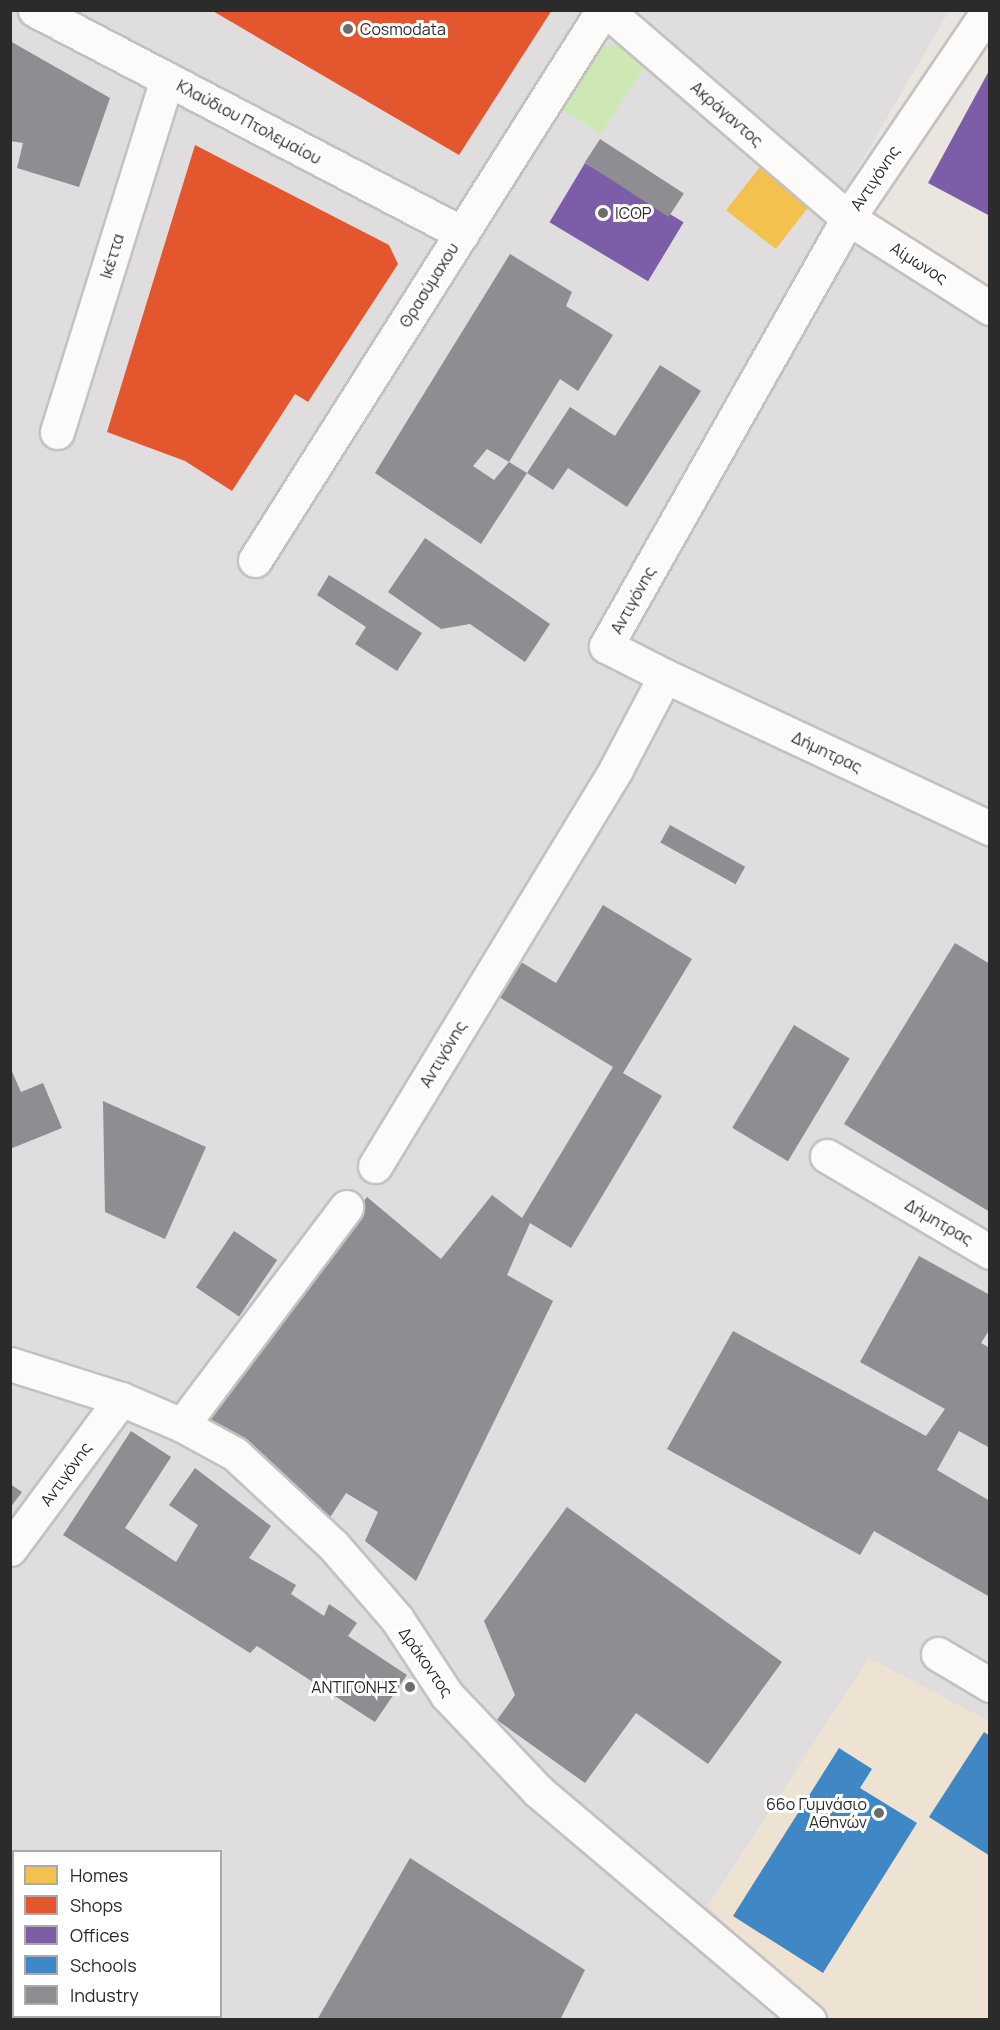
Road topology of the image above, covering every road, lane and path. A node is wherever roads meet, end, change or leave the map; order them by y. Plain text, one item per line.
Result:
1 (35, 10) edge
2 (605, 10) edge
3 (988, 10) edge
4 (167, 79) junction
5 (848, 218) junction
6 (462, 234) junction
7 (990, 308) edge
8 (57, 432) dead end
9 (255, 560) dead end
10 (665, 676) junction
11 (990, 828) edge
12 (827, 1156) dead end
13 (375, 1166) dead end
14 (346, 1207) dead end
15 (990, 1252) edge
16 (10, 1365) edge
17 (121, 1399) junction
18 (182, 1425) junction
19 (10, 1549) edge
20 (938, 1654) dead end
21 (990, 1684) edge
22 (809, 2019) edge

1 - 4 street, Κλαύδιου Πτολεμαίου
2 - 5 street, Ακράγαντος
2 - 6 street, Θρασύμαχου
3 - 5 street, Αντιγόνης
4 - 6 street, Κλαύδιου Πτολεμαίου
4 - 8 street, Ικέττα
5 - 7 street, Αίμωνος
5 - 10 street, Αντιγόνης
6 - 9 street, Θρασύμαχου
10 - 11 street, Δήμητρας
10 - 13 street, Αντιγόνης
12 - 15 street, Δήμητρας
14 - 18 street
16 - 17 street, Δράκοντος
17 - 18 street, Δράκοντος
17 - 19 street, Αντιγόνης
18 - 22 street, Δράκοντος
20 - 21 street

